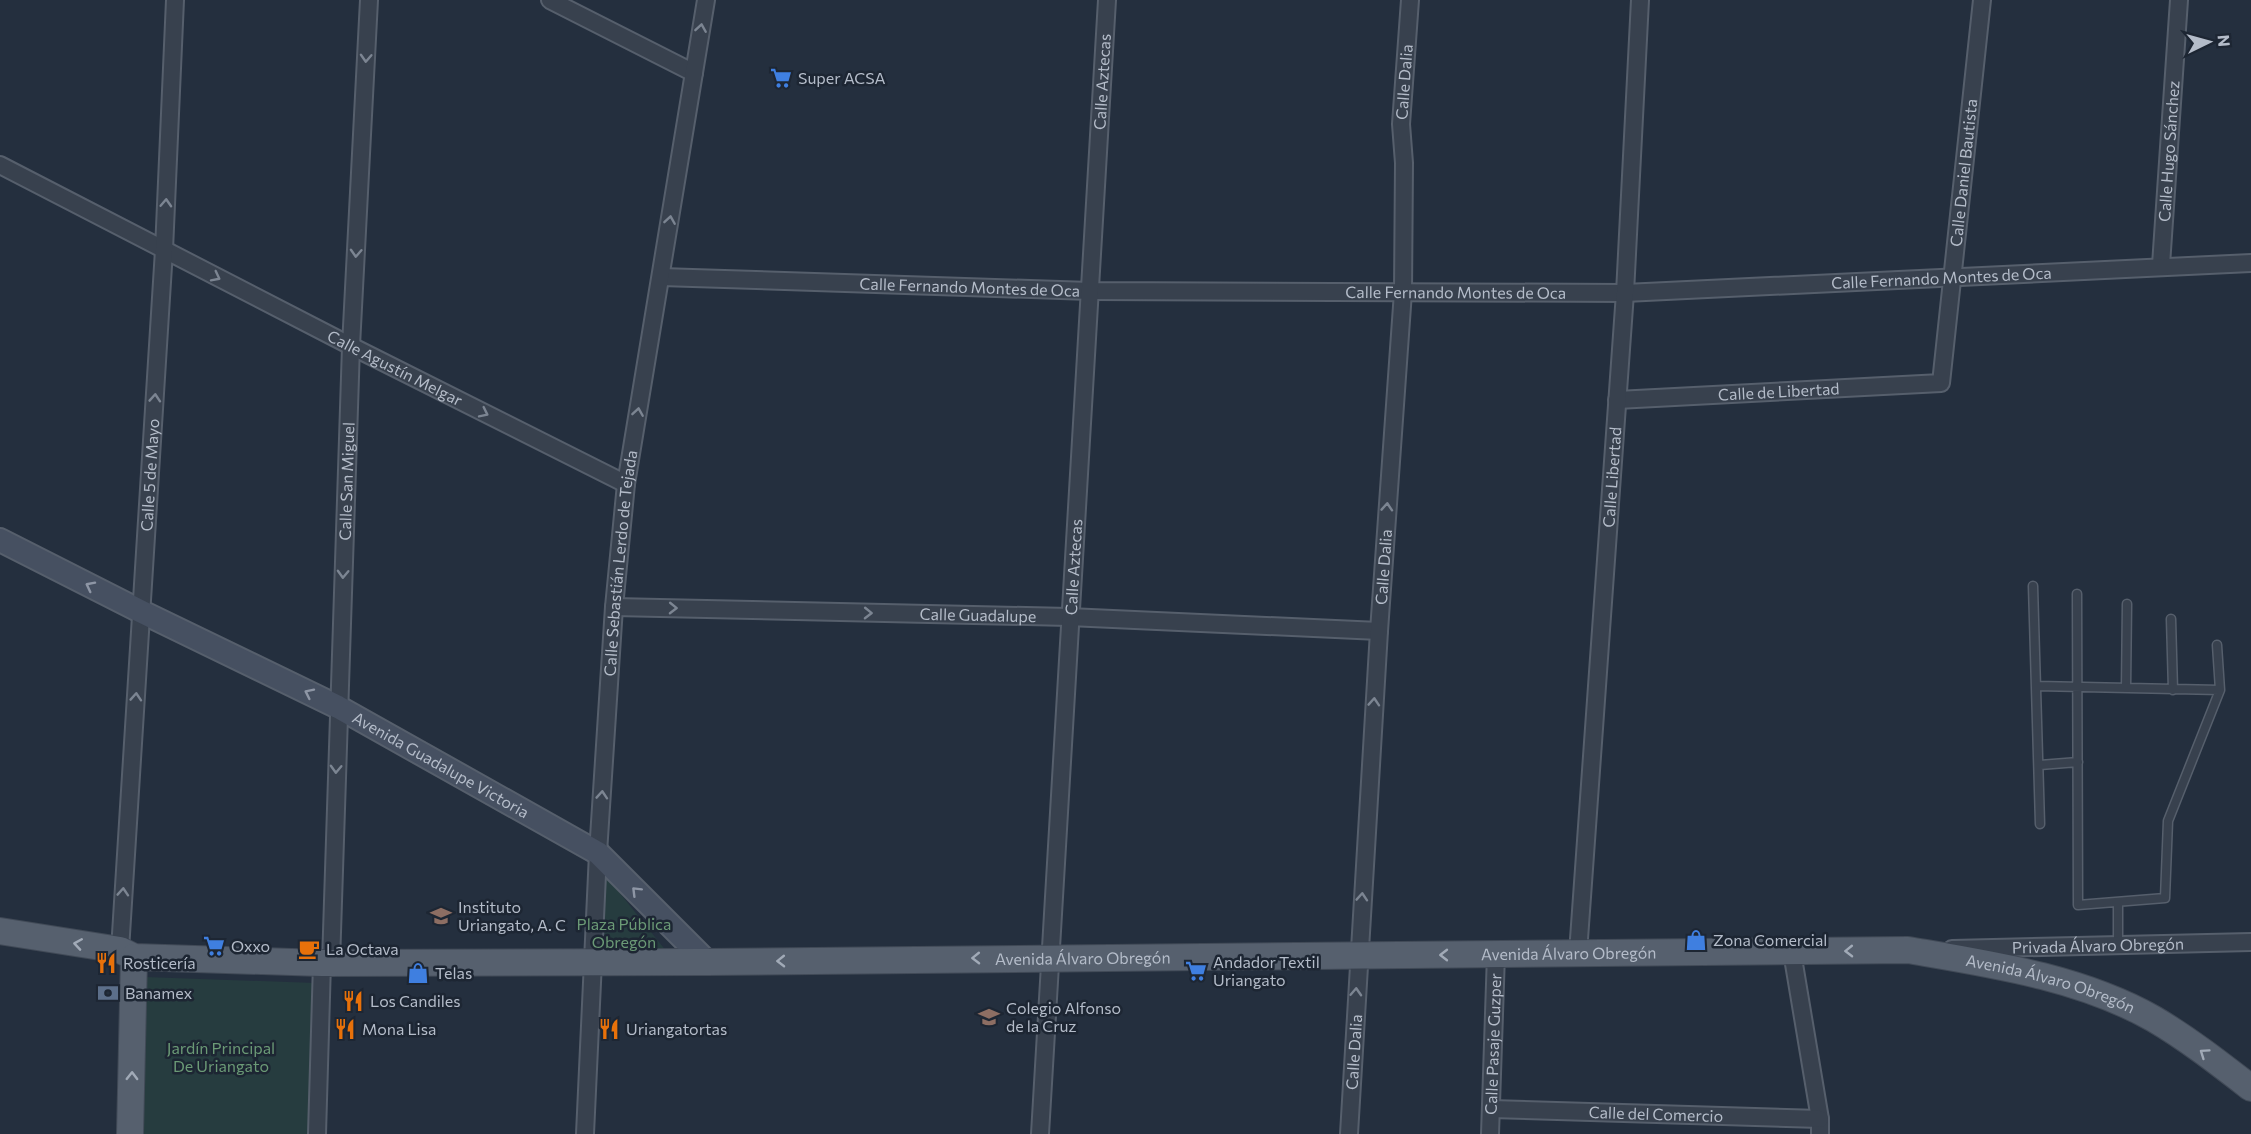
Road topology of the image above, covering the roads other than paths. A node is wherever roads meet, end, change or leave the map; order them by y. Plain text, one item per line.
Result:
1 (175, 0) edge
2 (369, 0) edge
3 (550, 0) edge
4 (706, 0) edge
5 (1107, 0) edge
6 (1410, 0) edge
7 (1640, 0) edge
8 (1982, 0) edge
9 (2179, 0) edge
10 (694, 73) junction
11 (0, 165) edge
12 (164, 250) junction
13 (2251, 263) edge
14 (2161, 265) junction
15 (661, 277) junction
16 (1954, 277) junction
17 (1090, 291) junction
18 (1402, 292) junction
19 (1625, 293) junction
20 (351, 346) junction
21 (1941, 383) joint
22 (1617, 400) junction
23 (626, 483) junction
24 (0, 540) edge
25 (2033, 586) dead end
26 (2077, 594) dead end
27 (2127, 604) dead end
28 (614, 607) junction
29 (142, 612) junction
30 (1069, 617) junction
31 (2171, 619) dead end
32 (1379, 631) junction
33 (2217, 645) dead end
34 (2037, 686) junction
35 (2078, 687) junction
36 (2126, 688) junction
37 (2173, 690) junction
38 (2220, 690) junction
39 (338, 707) junction
40 (2078, 762) junction
41 (2040, 765) junction
42 (2040, 824) dead end
43 (598, 853) junction
44 (2118, 904) junction
45 (0, 931) edge
46 (2251, 942) edge
47 (2118, 945) junction
48 (1908, 950) junction
49 (1792, 952) junction
50 (1578, 953) junction
51 (127, 954) junction
52 (1496, 954) junction
53 (1358, 955) junction
54 (1049, 957) junction
55 (593, 961) junction
56 (707, 962) junction
57 (326, 963) junction
58 (2251, 1088) edge
59 (1491, 1108) junction
60 (1820, 1127) edge
61 (130, 1134) edge
62 (317, 1134) edge
63 (585, 1134) edge
64 (1040, 1134) edge
65 (1348, 1134) edge
66 (1490, 1134) edge

12 -> 1 street, Calle 5 de Mayo
2 -> 20 street, Calle San Miguel
3 - 10 street
10 -> 4 street, Calle Sebastián Lerdo de Tejada
5 - 17 street, Calle Aztecas
6 - 18 street, Calle Dalia
7 - 19 street, Calle Libertad
8 - 16 street, Calle Daniel Bautista
9 - 14 street, Calle Hugo Sánchez
15 -> 10 street, Calle Sebastián Lerdo de Tejada
11 - 12 street, Calle Agustín Melgar
12 -> 20 street, Calle Agustín Melgar
29 -> 12 street, Calle 5 de Mayo
13 - 14 street, Calle Fernando Montes de Oca
14 - 16 street, Calle Fernando Montes de Oca
15 - 17 street, Calle Fernando Montes de Oca
23 -> 15 street, Calle Sebastián Lerdo de Tejada
16 - 19 street, Calle Fernando Montes de Oca
16 - 21 street, Calle Daniel Bautista
17 - 18 street, Calle Fernando Montes de Oca
17 - 30 street, Calle Aztecas
18 - 19 street, Calle Fernando Montes de Oca
32 -> 18 street, Calle Dalia
19 - 22 street, Calle Libertad
20 -> 23 street, Calle Agustín Melgar
20 -> 39 street, Calle San Miguel
21 - 22 street, Calle de Libertad
22 - 50 street, Calle Libertad
23 - 28 street, Calle Sebastián Lerdo de Tejada
29 -> 24 street, Avenida Guadalupe Victoria
25 - 34 lane
26 - 35 lane
27 - 36 lane
28 -> 30 street, Calle Guadalupe
43 -> 28 street, Calle Sebastián Lerdo de Tejada
39 -> 29 street, Avenida Guadalupe Victoria
51 -> 29 street, Calle 5 de Mayo
30 - 32 street, Calle Guadalupe
30 - 54 street, Calle Aztecas
31 - 37 lane
53 -> 32 street, Calle Dalia
33 - 38 lane
34 - 35 lane
34 - 41 lane
35 - 36 lane
35 - 40 lane
36 - 37 lane
37 - 38 lane
38 - 44 lane
39 - 43 street, Avenida Guadalupe Victoria
39 -> 57 street, Calle San Miguel
40 - 41 lane
40 - 44 lane
41 - 42 lane
43 - 55 street, Calle Sebastián Lerdo de Tejada
56 -> 43 street, Avenida Guadalupe Victoria
44 - 47 lane
51 -> 45 main road, Avenida Álvaro Obregón
46 - 47 street, Privada Álvaro Obregón
47 - 48 street, Privada Álvaro Obregón
48 -> 49 main road, Avenida Álvaro Obregón
58 -> 48 main road, Avenida Álvaro Obregón
49 - 50 main road, Avenida Álvaro Obregón
49 - 60 street
50 - 52 main road, Avenida Álvaro Obregón
51 - 57 main road, Avenida Álvaro Obregón
61 -> 51 main road
52 -> 53 main road, Avenida Álvaro Obregón
52 - 59 street, Calle Pasaje Guzper
53 - 54 main road, Avenida Álvaro Obregón
65 -> 53 street, Calle Dalia
54 -> 56 main road, Avenida Álvaro Obregón
54 - 64 street, Calle Aztecas
55 - 56 main road, Avenida Álvaro Obregón
55 - 57 main road, Avenida Álvaro Obregón
55 - 63 street, Calle Sebastián Lerdo de Tejada
57 - 62 street, Calle San Miguel
59 - 60 street, Calle del Comercio
59 - 66 street, Calle Pasaje Guzper

